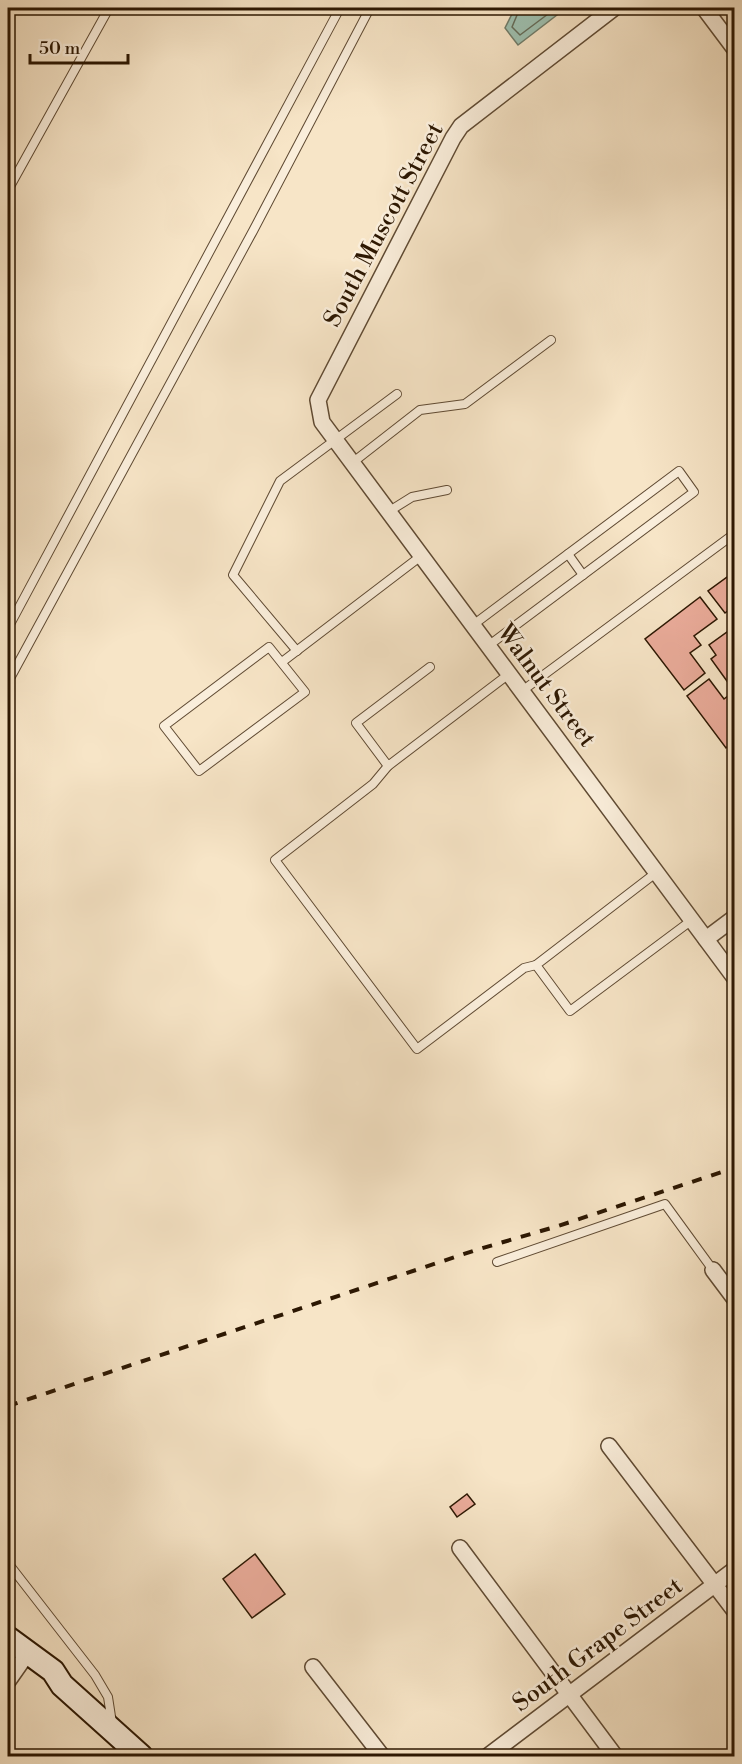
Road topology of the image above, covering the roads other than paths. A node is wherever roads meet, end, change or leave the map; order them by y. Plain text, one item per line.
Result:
1 (110, 8) edge
2 (340, 8) edge
3 (370, 8) edge
4 (614, 8) edge
5 (704, 8) edge
6 (735, 48) edge
7 (8, 190) edge
8 (551, 340) dead end
9 (397, 394) dead end
10 (322, 422) joint
11 (335, 440) junction
12 (352, 463) junction
13 (447, 490) dead end
14 (388, 512) junction
15 (735, 534) edge
16 (568, 554) junction
17 (422, 556) junction
18 (584, 575) junction
19 (473, 625) junction
20 (8, 628) edge
21 (488, 646) junction
22 (297, 651) junction
23 (282, 662) junction
24 (430, 667) dead end
25 (509, 674) junction
26 (8, 682) edge
27 (522, 692) junction
28 (388, 766) junction
29 (657, 873) junction
30 (735, 918) edge
31 (692, 920) junction
32 (706, 939) junction
33 (536, 965) junction
34 (735, 977) edge
35 (497, 1262) dead end
36 (714, 1270) joint
37 (735, 1298) edge
38 (609, 1446) dead end
39 (460, 1548) dead end
40 (8, 1563) edge
41 (735, 1570) edge
42 (715, 1585) junction
43 (735, 1610) edge
44 (8, 1638) edge
45 (15, 1656) edge
46 (313, 1667) dead end
47 (8, 1681) edge
48 (62, 1685) junction
49 (569, 1696) junction
50 (113, 1730) junction
51 (141, 1756) edge
52 (382, 1756) edge
53 (488, 1756) edge
54 (615, 1756) edge

1 - 7 lane
2 - 20 lane
3 - 26 lane
4 - 10 street, South Muscott Street
5 - 6 street
8 - 12 lane
9 - 11 lane
10 - 11 street, Walnut Street
11 - 12 street, Walnut Street
11 - 22 lane
12 - 14 street, Walnut Street
13 - 14 lane
14 - 17 street, Walnut Street
15 - 27 lane
16 - 18 lane
16 - 18 lane
16 - 19 lane
17 - 19 street, Walnut Street
17 - 22 lane
18 - 21 lane
19 - 21 street, Walnut Street
21 - 25 street, Walnut Street
22 - 23 lane
23 - 23 lane
24 - 28 lane
25 - 27 street, Walnut Street
25 - 28 lane
27 - 29 street, Walnut Street
28 - 33 lane
29 - 31 street, Walnut Street
29 - 33 lane
30 - 32 street
31 - 32 street, Walnut Street
31 - 33 lane
32 - 34 street, Walnut Street
35 - 36 lane
36 - 37 street
38 - 42 street
39 - 49 street
40 - 50 lane
41 - 42 street, South Grape Street
42 - 43 street
42 - 49 street, South Grape Street
44 - 48 main road
45 - 47 street
45 - 48 main road
46 - 52 street
48 - 50 main road
49 - 53 street, South Grape Street
49 - 54 street
50 - 51 main road

